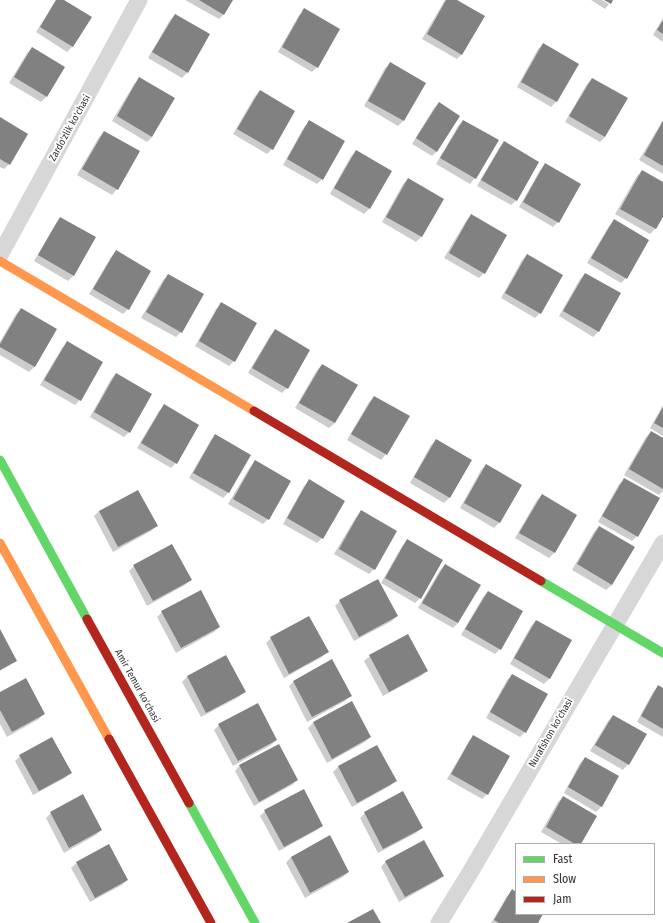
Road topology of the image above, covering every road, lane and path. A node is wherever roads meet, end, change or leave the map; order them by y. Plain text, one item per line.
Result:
1 (139, 0) edge
2 (0, 255) edge
3 (0, 261) edge
4 (0, 460) edge
5 (0, 543) edge
6 (663, 544) edge
7 (614, 625) junction
8 (663, 653) edge
9 (210, 923) edge
10 (255, 923) edge
11 (439, 923) edge

1 - 2 street, Zardo'zlik ko'chasi
3 - 7 main road
4 - 10 main road, Amir Temur ko'chasi
5 - 9 main road
6 - 7 street, Nurafshon ko'chasi
7 - 8 main road
7 - 11 street, Nurafshon ko'chasi

